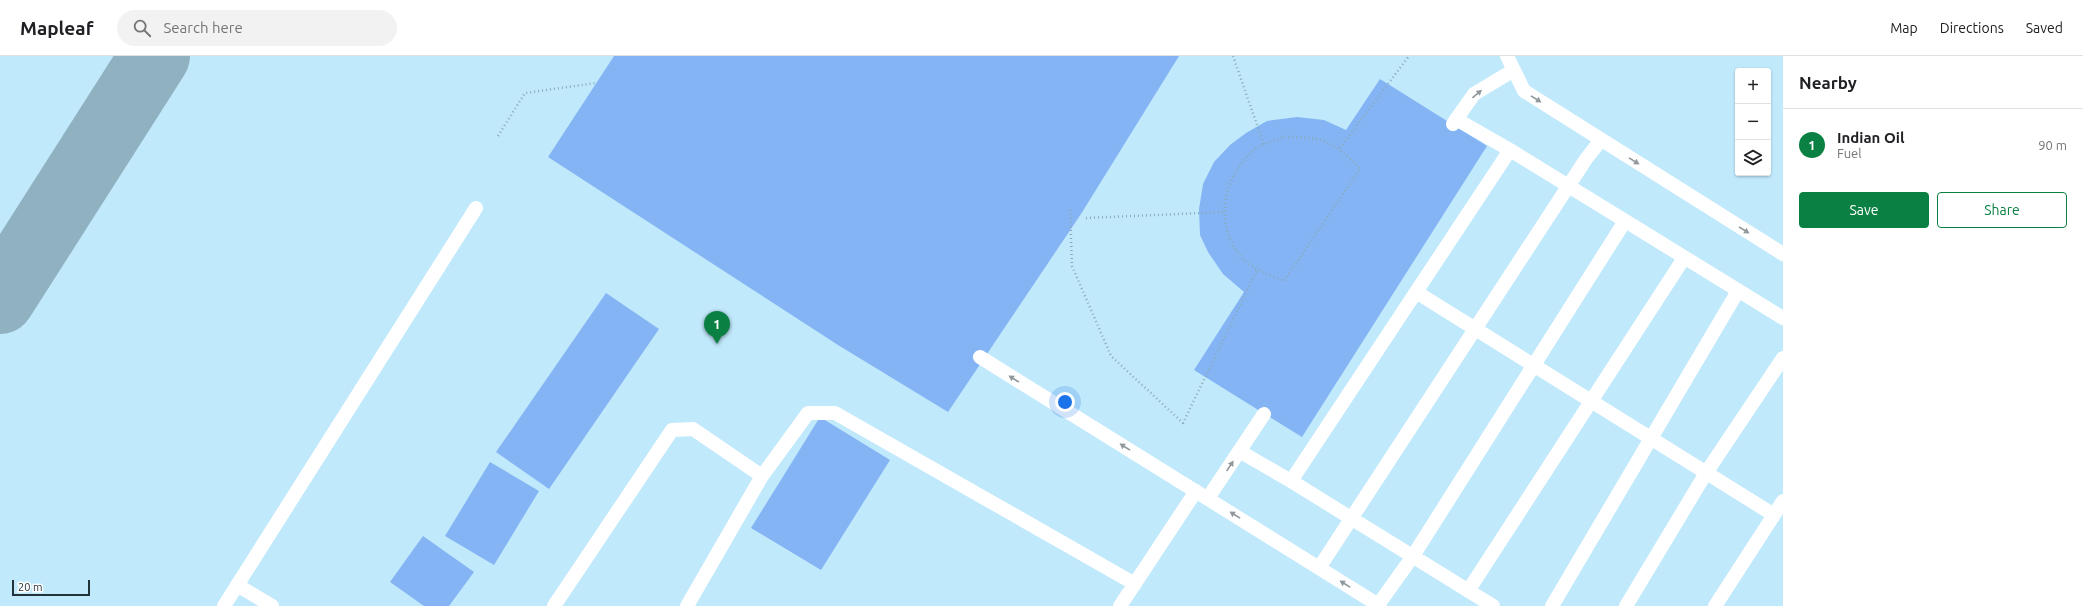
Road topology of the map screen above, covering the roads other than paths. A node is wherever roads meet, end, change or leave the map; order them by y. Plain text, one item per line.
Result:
1 (1507, 56) edge
2 (1514, 70) junction
3 (1601, 140) junction
4 (1510, 150) junction
5 (1569, 187) junction
6 (476, 208) dead end
7 (1625, 221) junction
8 (1783, 254) edge
9 (1684, 258) junction
10 (1738, 291) junction
11 (1416, 292) junction
12 (1783, 318) edge
13 (1476, 329) junction
14 (980, 357) dead end
15 (1783, 358) edge
16 (1534, 365) junction
17 (1591, 401) junction
18 (1264, 414) dead end
19 (1651, 438) junction
20 (1239, 451) junction
21 (1706, 473) junction
22 (762, 476) junction
23 (1291, 481) junction
24 (1202, 494) junction
25 (1783, 501) edge
26 (1774, 515) junction
27 (1352, 518) junction
28 (1413, 556) junction
29 (1319, 568) junction
30 (1135, 584) junction
31 (237, 585) junction
32 (1468, 591) junction
33 (689, 605) edge
34 (224, 606) edge
35 (272, 606) edge
36 (554, 606) edge
37 (1120, 606) edge
38 (1379, 606) edge
39 (1493, 606) edge
40 (1552, 606) edge
41 (1626, 606) edge
42 (1716, 606) edge

1 - 2 lane
2 -> 3 lane
4 -> 2 lane
3 - 5 lane
3 -> 8 lane
4 - 5 lane
4 - 11 lane
5 - 7 lane
5 - 13 lane
6 - 31 lane
7 - 9 lane
7 - 16 lane
9 - 10 lane
9 - 17 lane
10 - 12 lane
10 - 19 lane
11 - 13 lane
11 - 23 lane
13 - 16 lane
13 - 27 lane
24 -> 14 lane
15 - 21 lane
16 - 17 lane
16 - 28 lane
17 - 19 lane
17 - 32 lane
18 - 20 lane
19 - 21 lane
19 - 40 lane
20 - 23 lane
24 -> 20 lane
21 - 26 lane
21 - 41 lane
22 - 30 lane
22 - 33 lane
22 - 36 lane
23 - 27 lane
29 -> 24 lane
24 - 30 lane
25 - 26 lane
26 - 42 lane
27 - 28 lane
27 - 29 lane
28 - 32 lane
28 - 38 lane
38 -> 29 lane
30 - 37 lane
31 - 34 lane
31 - 35 lane
32 - 39 lane

